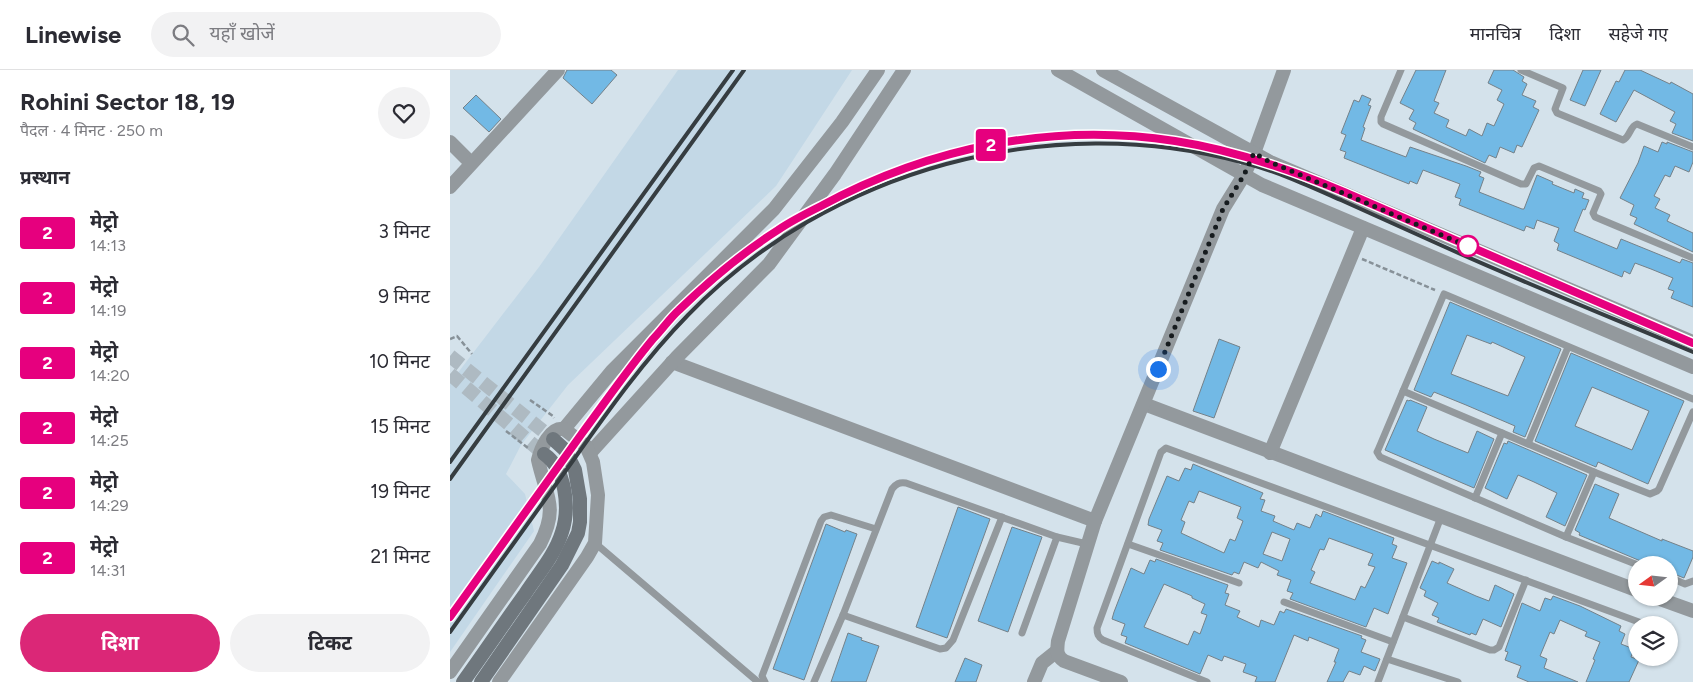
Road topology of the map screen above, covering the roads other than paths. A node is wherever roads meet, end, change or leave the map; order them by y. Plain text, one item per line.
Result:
1 (558, 70) edge
2 (878, 70) edge
3 (904, 70) edge
4 (1058, 70) edge
5 (1103, 70) edge
6 (1284, 70) edge
7 (1402, 70) edge
8 (1521, 70) edge
9 (450, 142) edge
10 (1693, 147) edge
11 (1254, 153) junction
12 (471, 163) junction
13 (1244, 175) junction
14 (450, 186) edge
15 (1363, 228) junction
16 (1693, 258) edge
17 (1693, 342) edge
18 (1568, 347) junction
19 (672, 362) junction
20 (1693, 367) edge
21 (1403, 391) junction
22 (1693, 399) edge
23 (1144, 404) junction
24 (1693, 412) edge
25 (564, 429) junction
26 (1502, 433) junction
27 (553, 439) tunnel mouth
28 (1528, 444) junction
29 (590, 453) junction
30 (1270, 453) junction
31 (544, 454) tunnel mouth
32 (1594, 472) junction
33 (1475, 498) junction
34 (1002, 517) junction
35 (1441, 517) junction
36 (1095, 521) junction
37 (876, 529) junction
38 (1057, 537) junction
39 (1566, 537) junction
40 (594, 543) junction
41 (1087, 544) junction
42 (1128, 544) junction
43 (1431, 545) junction
44 (1628, 561) edge
45 (1526, 580) junction
46 (1678, 581) edge
47 (1693, 581) edge
48 (1239, 583) dead end
49 (1628, 587) edge
50 (1284, 602) dead end
51 (1678, 606) edge
52 (1693, 611) edge
53 (843, 615) junction
54 (1403, 617) junction
55 (1628, 618) edge
56 (1022, 633) dead end
57 (1393, 642) junction
58 (1057, 651) junction
59 (1387, 659) junction
60 (450, 672) edge
61 (463, 682) edge
62 (482, 682) edge
63 (499, 682) edge
64 (758, 682) edge
65 (765, 682) edge
66 (814, 682) edge
67 (1034, 682) edge
68 (1121, 682) edge
69 (1207, 682) edge
70 (1378, 682) edge
71 (1458, 682) edge

1 - 12 street
2 - 25 street
3 - 19 street
4 - 13 street
5 - 11 street
6 - 11 street
7 - 16 lane
8 - 10 lane
9 - 12 street
11 - 13 street
11 - 17 street
12 - 14 street
13 - 15 street
13 - 23 street
15 - 20 street
15 - 30 street
18 - 21 lane
18 - 22 lane
18 - 28 lane
19 - 29 street
19 - 36 street
21 - 26 lane
21 - 33 lane
23 - 30 street
23 - 36 street
24 - 32 lane
25 - 29 street
25 - 60 street
26 - 28 lane
26 - 33 lane
27 - 62 main road
28 - 32 lane
29 - 40 street
30 - 35 street
31 - 61 main road
32 - 39 lane
33 - 39 lane
34 - 37 lane
34 - 38 lane
34 - 53 lane
35 - 43 lane
35 - 49 street
36 - 41 street
37 - 53 lane
37 - 65 lane
38 - 41 lane
38 - 56 lane
39 - 44 lane
40 - 63 street
40 - 64 lane
41 - 58 street
42 - 43 lane
42 - 48 lane
42 - 69 lane
43 - 45 lane
43 - 54 lane
45 - 54 lane
45 - 55 lane
46 - 47 lane
50 - 57 lane
51 - 52 street
53 - 66 lane
54 - 57 lane
57 - 59 lane
58 - 67 street
58 - 68 street
59 - 70 lane
59 - 71 lane

